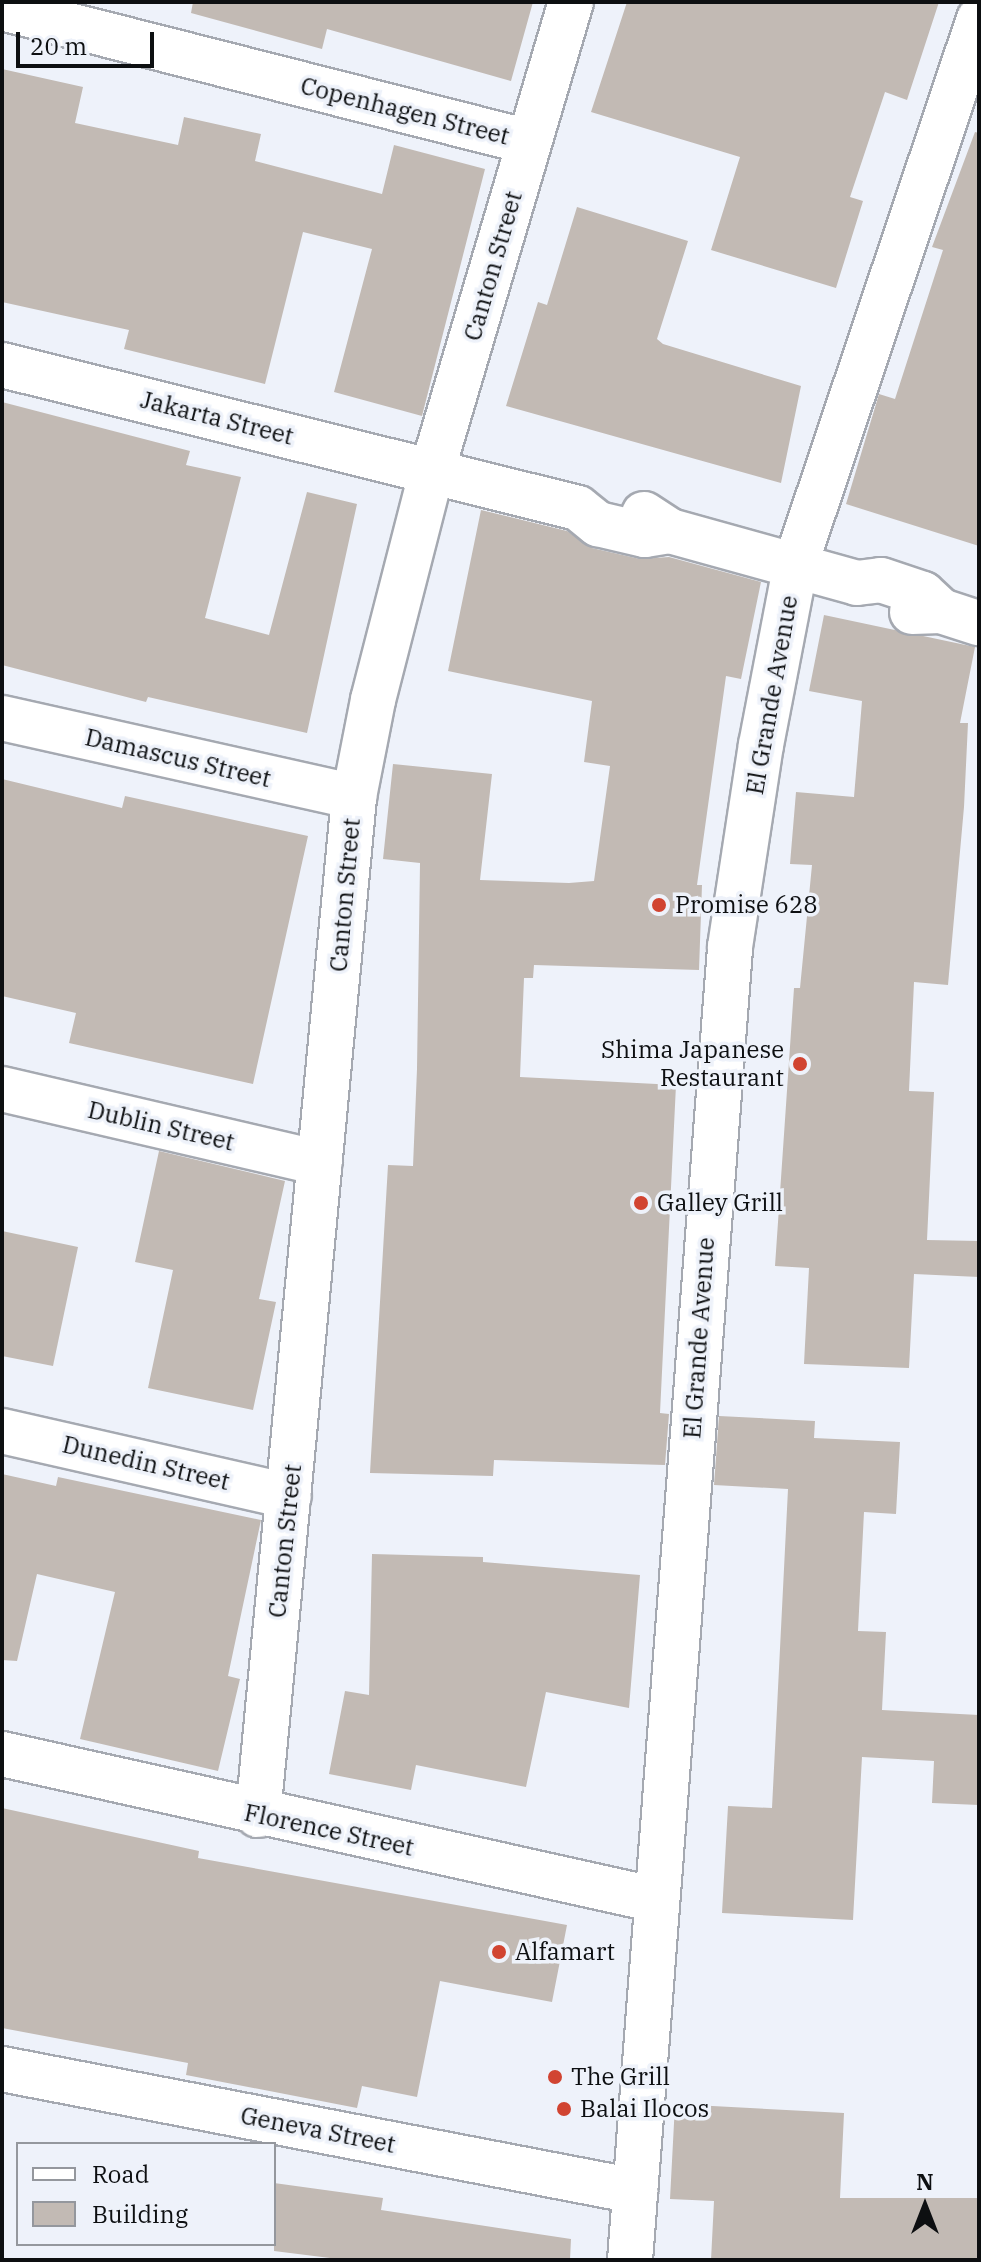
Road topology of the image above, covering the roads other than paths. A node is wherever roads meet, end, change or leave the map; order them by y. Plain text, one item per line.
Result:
1 (571, 2) edge
2 (2, 8) edge
3 (979, 19) edge
4 (529, 142) junction
5 (2, 365) edge
6 (432, 471) junction
7 (796, 563) junction
8 (960, 617) edge
9 (2, 718) edge
10 (354, 797) junction
11 (2, 1089) edge
12 (320, 1163) junction
13 (2, 1431) edge
14 (289, 1496) junction
15 (2, 1754) edge
16 (258, 1815) junction
17 (657, 1900) junction
18 (2, 2069) edge
19 (635, 2191) junction
20 (630, 2260) edge

1 - 4 street, Canton Street
2 - 4 street, Copenhagen Street
3 - 7 street, El Grande Avenue
4 - 6 street, Canton Street
5 - 6 street, Jakarta Street
6 - 7 street, Jakarta Street
6 - 10 street, Canton Street
7 - 8 street, Jakarta Street
7 - 17 street, El Grande Avenue
9 - 10 street, Damascus Street
10 - 12 street, Canton Street
11 - 12 street, Dublin Street
12 - 14 street, Canton Street
13 - 14 street, Dunedin Street
14 - 16 street, Canton Street
15 - 16 street, Florence Street
16 - 17 street, Florence Street
17 - 19 street, El Grande Avenue
18 - 19 street, Geneva Street
19 - 20 street, El Grande Avenue

